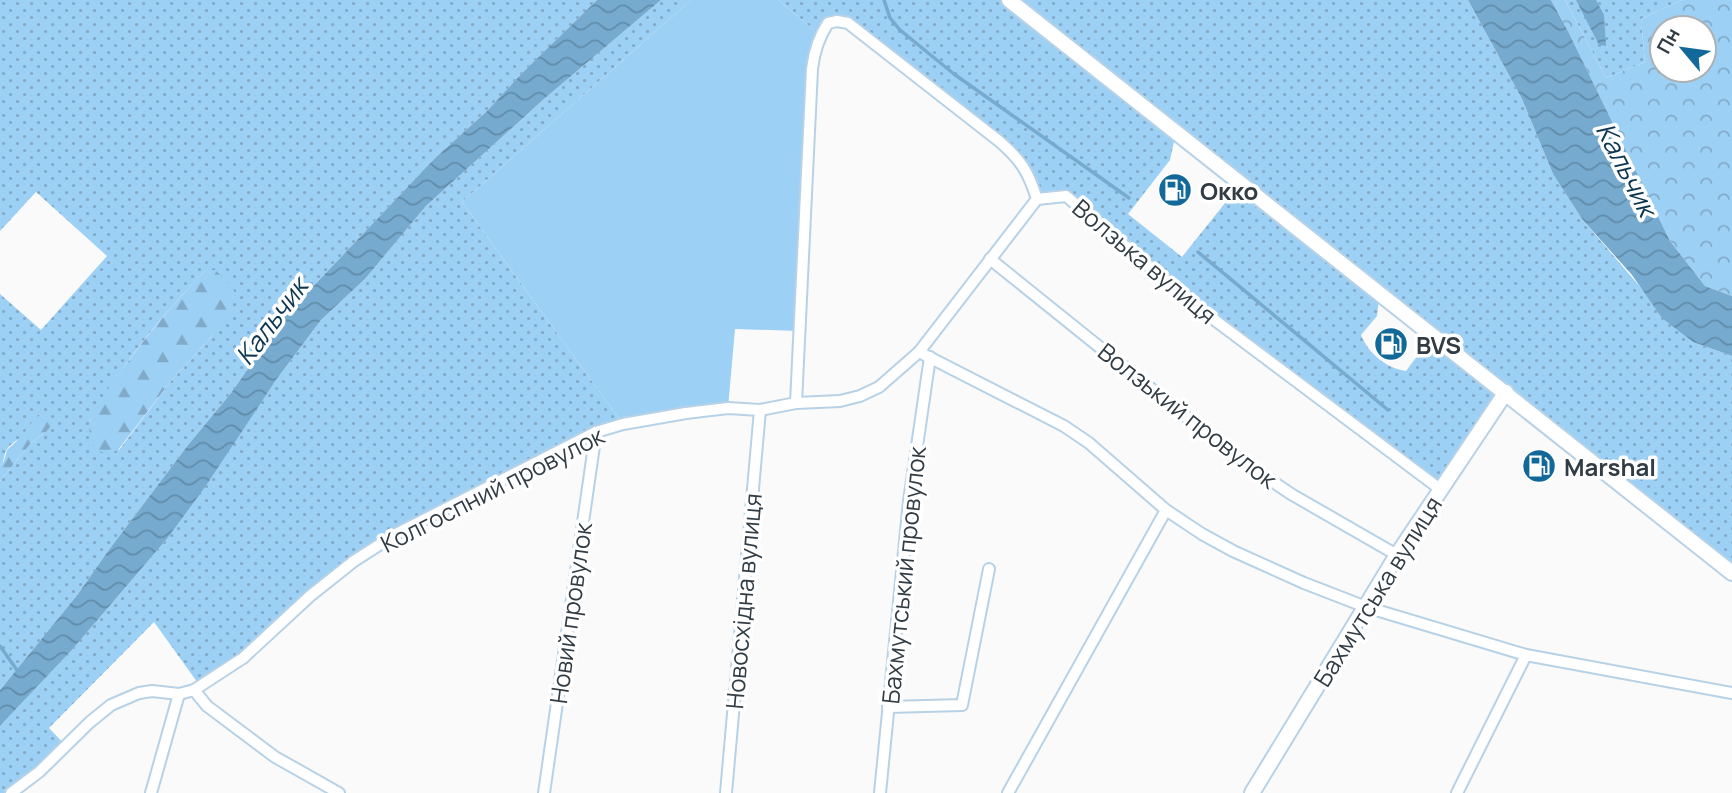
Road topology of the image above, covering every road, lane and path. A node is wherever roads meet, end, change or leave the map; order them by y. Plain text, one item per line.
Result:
1 (1009, 0) edge
2 (1037, 199) junction
3 (990, 260) junction
4 (919, 352) junction
5 (930, 357) junction
6 (1506, 392) junction
7 (796, 403) junction
8 (760, 410) junction
9 (596, 432) junction
10 (1440, 489) junction
11 (1166, 510) junction
12 (1397, 555) junction
13 (989, 569) dead end
14 (1732, 573) edge
15 (1366, 607) junction
16 (1526, 655) junction
17 (194, 690) junction
18 (1732, 693) edge
19 (179, 694) junction
20 (888, 707) junction
21 (11, 793) edge
22 (151, 793) edge
23 (339, 793) edge
24 (544, 793) edge
25 (726, 793) edge
26 (880, 793) edge
27 (1008, 793) edge
28 (1252, 793) edge
29 (1457, 793) edge

1 - 6 street
2 - 3 street, Колгоспний провулок
2 - 7 street, Волзька вулиця
2 - 10 street, Волзька вулиця
3 - 4 street, Колгоспний провулок
3 - 12 street, Волзький провулок
4 - 5 street
4 - 7 street, Колгоспний провулок
5 - 11 street
5 - 20 street, Бахмутський провулок
6 - 10 street, Бахмутська вулиця
6 - 14 street
7 - 8 street, Колгоспний провулок
8 - 9 street, Колгоспний провулок
8 - 25 street, Новосхідна вулиця
9 - 17 street, Колгоспний провулок
9 - 24 street, Новий провулок
10 - 12 street, Бахмутська вулиця
11 - 15 street
11 - 27 street
12 - 15 street, Бахмутська вулиця
13 - 20 street
15 - 16 street
15 - 28 street, Бахмутська вулиця
16 - 18 street
16 - 29 street
17 - 19 street, Колгоспний провулок
17 - 23 street
19 - 21 street, Колгоспний провулок
19 - 22 street
20 - 26 street, Бахмутський провулок

